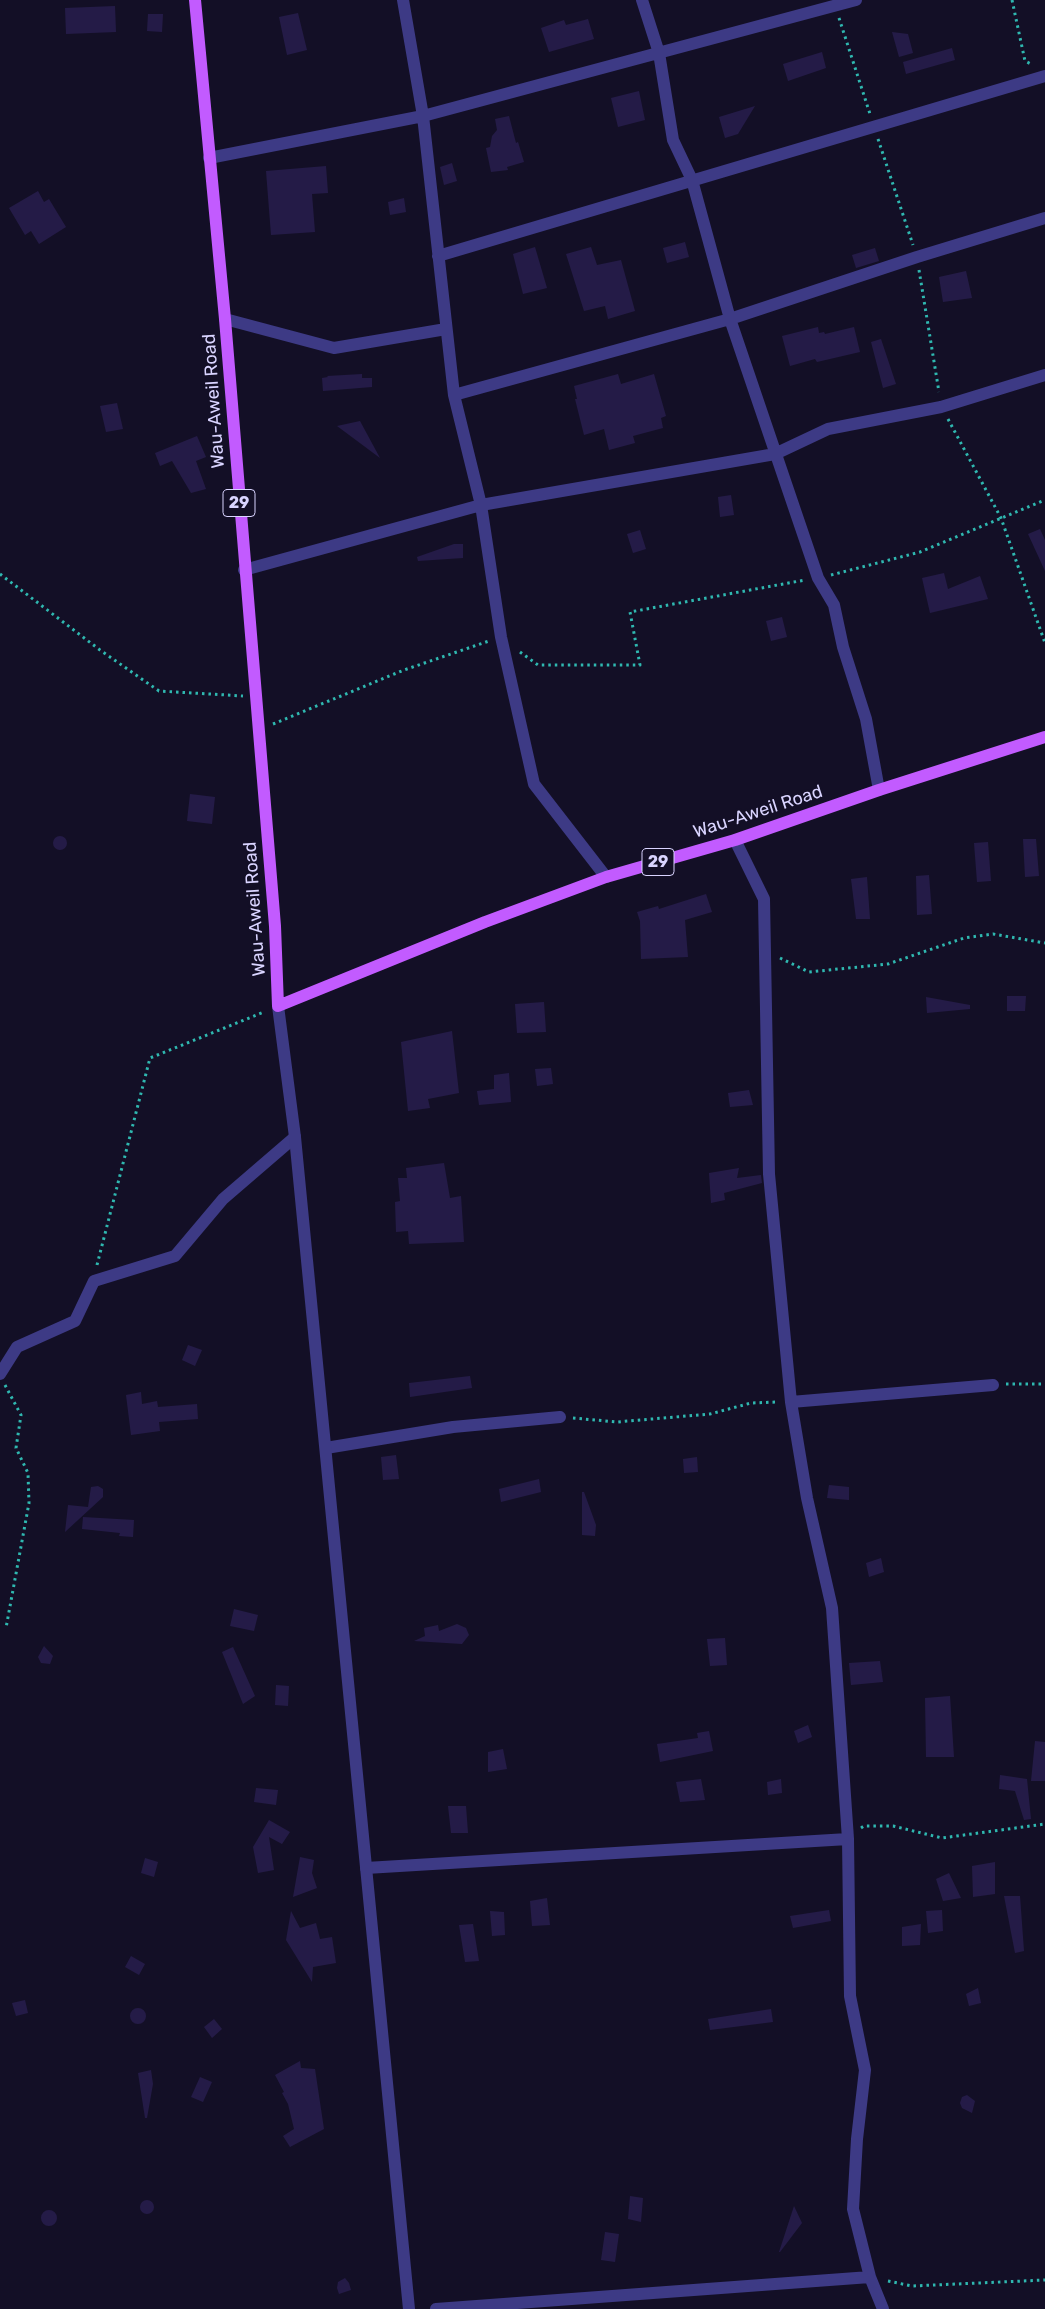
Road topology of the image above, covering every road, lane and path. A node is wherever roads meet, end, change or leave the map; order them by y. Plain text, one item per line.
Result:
1 (195, 0) edge
2 (403, 0) edge
3 (642, 0) edge
4 (856, 0) edge
5 (1012, 0) edge
6 (835, 6) junction
7 (659, 53) junction
8 (1042, 72) edge
9 (422, 116) junction
10 (874, 127) junction
11 (209, 158) junction
12 (692, 180) junction
13 (1045, 218) edge
14 (438, 256) junction
15 (916, 257) junction
16 (730, 318) junction
17 (225, 319) junction
18 (446, 329) junction
19 (1045, 375) edge
20 (454, 395) junction
21 (941, 407) junction
22 (775, 454) junction
23 (1045, 500) edge
24 (481, 505) junction
25 (1001, 518) junction
26 (244, 570) junction
27 (0, 574) edge
28 (818, 578) junction
29 (501, 637) junction
30 (1045, 643) edge
31 (256, 697) junction
32 (259, 730) junction
33 (1045, 736) edge
34 (879, 790) junction
35 (735, 840) junction
36 (606, 877) junction
37 (1045, 943) edge
38 (764, 944) junction
39 (278, 1006) junction
40 (295, 1137) junction
41 (94, 1281) junction
42 (0, 1374) edge
43 (0, 1378) edge
44 (1045, 1384) edge
45 (993, 1385) joint
46 (791, 1402) junction
47 (560, 1417) joint
48 (326, 1448) junction
49 (6, 1628) dead end
50 (1045, 1824) edge
51 (848, 1838) junction
52 (366, 1868) junction
53 (870, 2277) junction
54 (1045, 2280) edge
55 (409, 2309) edge
56 (436, 2309) edge
57 (883, 2309) edge

1 - 11 main road, Wau-Aweil Road / 29
2 - 9 street
3 - 7 street
4 - 6 street
5 - 8 path
6 - 7 street
6 - 10 path
7 - 9 street
7 - 12 street
8 - 10 street
9 - 11 street
9 - 14 street
10 - 12 street
10 - 15 path
11 - 17 main road, Wau-Aweil Road / 29
12 - 14 street
12 - 16 street
13 - 15 street
14 - 18 street
15 - 16 street
15 - 21 path
16 - 20 street
16 - 22 street
17 - 18 street
17 - 26 main road, Wau-Aweil Road / 29
18 - 20 street
19 - 21 street
20 - 24 street
21 - 22 street
21 - 25 path
22 - 24 street
22 - 28 street
23 - 25 path
24 - 26 street
24 - 29 street
25 - 28 path
25 - 30 path
26 - 31 main road, Wau-Aweil Road / 29
27 - 31 path
28 - 29 path
28 - 34 street
29 - 32 path
29 - 36 street
31 - 32 main road, Wau-Aweil Road / 29
32 - 39 main road, Wau-Aweil Road / 29
33 - 34 main road, Wau-Aweil Road / 29
34 - 35 main road, Wau-Aweil Road / 29
35 - 36 main road, Wau-Aweil Road / 29
35 - 38 street
36 - 39 main road, Wau-Aweil Road / 29
37 - 38 path
38 - 46 street
39 - 40 street
39 - 41 path
40 - 41 street
40 - 48 street
41 - 42 street
43 - 49 path
44 - 45 path
45 - 46 street
46 - 47 path
46 - 51 street
47 - 48 street
48 - 52 street
50 - 51 path
51 - 52 street
51 - 53 street
52 - 55 street
53 - 54 path
53 - 56 street
53 - 57 street

